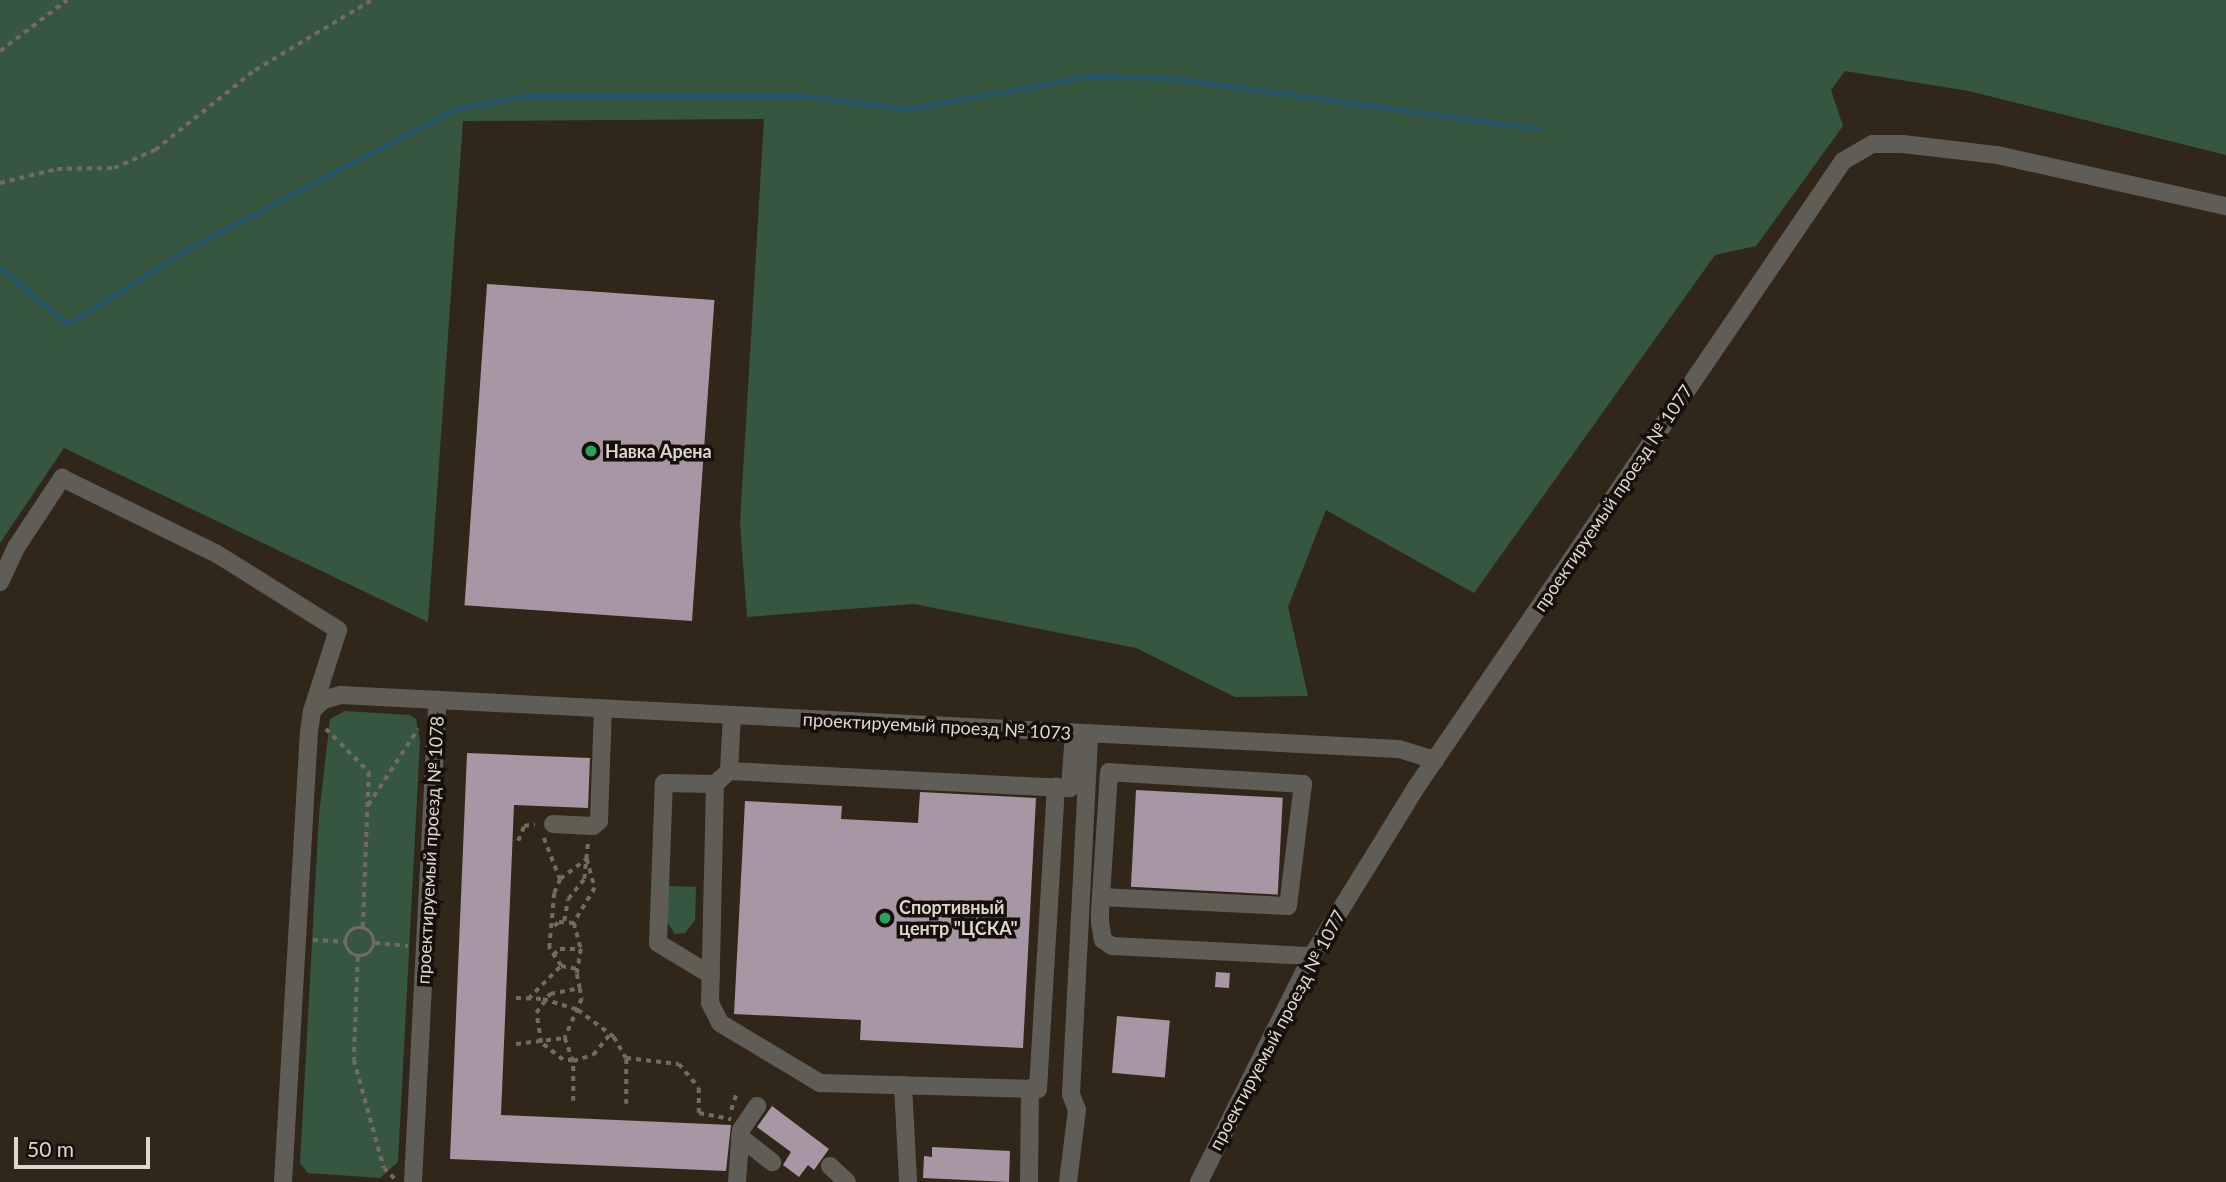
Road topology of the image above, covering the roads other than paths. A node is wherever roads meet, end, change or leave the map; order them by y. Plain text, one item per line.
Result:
1 (2226, 206) edge
2 (0, 582) edge
3 (437, 700) junction
4 (603, 709) junction
5 (312, 711) junction
6 (732, 715) junction
7 (1081, 733) junction
8 (1436, 760) junction
9 (730, 771) junction
10 (715, 784) junction
11 (1056, 787) junction
12 (545, 824) road end
13 (1101, 897) junction
14 (1312, 956) junction
15 (710, 975) junction
16 (903, 1085) junction
17 (1030, 1088) junction
18 (757, 1106) dead end
19 (737, 1128) junction
20 (772, 1162) dead end
21 (830, 1167) dead end
22 (283, 1182) edge
23 (413, 1182) edge
24 (737, 1182) edge
25 (847, 1182) edge
26 (908, 1182) edge
27 (1029, 1182) edge
28 (1068, 1182) edge
29 (1199, 1182) edge

1 - 8 street, проектируемый проезд № 1077
2 - 5 street
3 - 4 street, проектируемый проезд № 1073
3 - 5 street, проектируемый проезд № 1078
3 - 23 street, проектируемый проезд № 1078
4 - 6 street, проектируемый проезд № 1073
4 - 12 street
5 - 22 street
6 - 7 street, проектируемый проезд № 1073
6 - 9 street
7 - 8 street, проектируемый проезд № 1073
7 - 11 street
7 - 28 street
8 - 14 street, проектируемый проезд № 1077
9 - 10 street
9 - 11 street
10 - 15 street
10 - 15 street
11 - 17 street
13 - 13 street
13 - 14 street
14 - 29 street, проектируемый проезд № 1077
15 - 16 street
16 - 17 street
16 - 26 street
17 - 27 street
18 - 19 street
19 - 20 street
19 - 24 street
21 - 25 street

